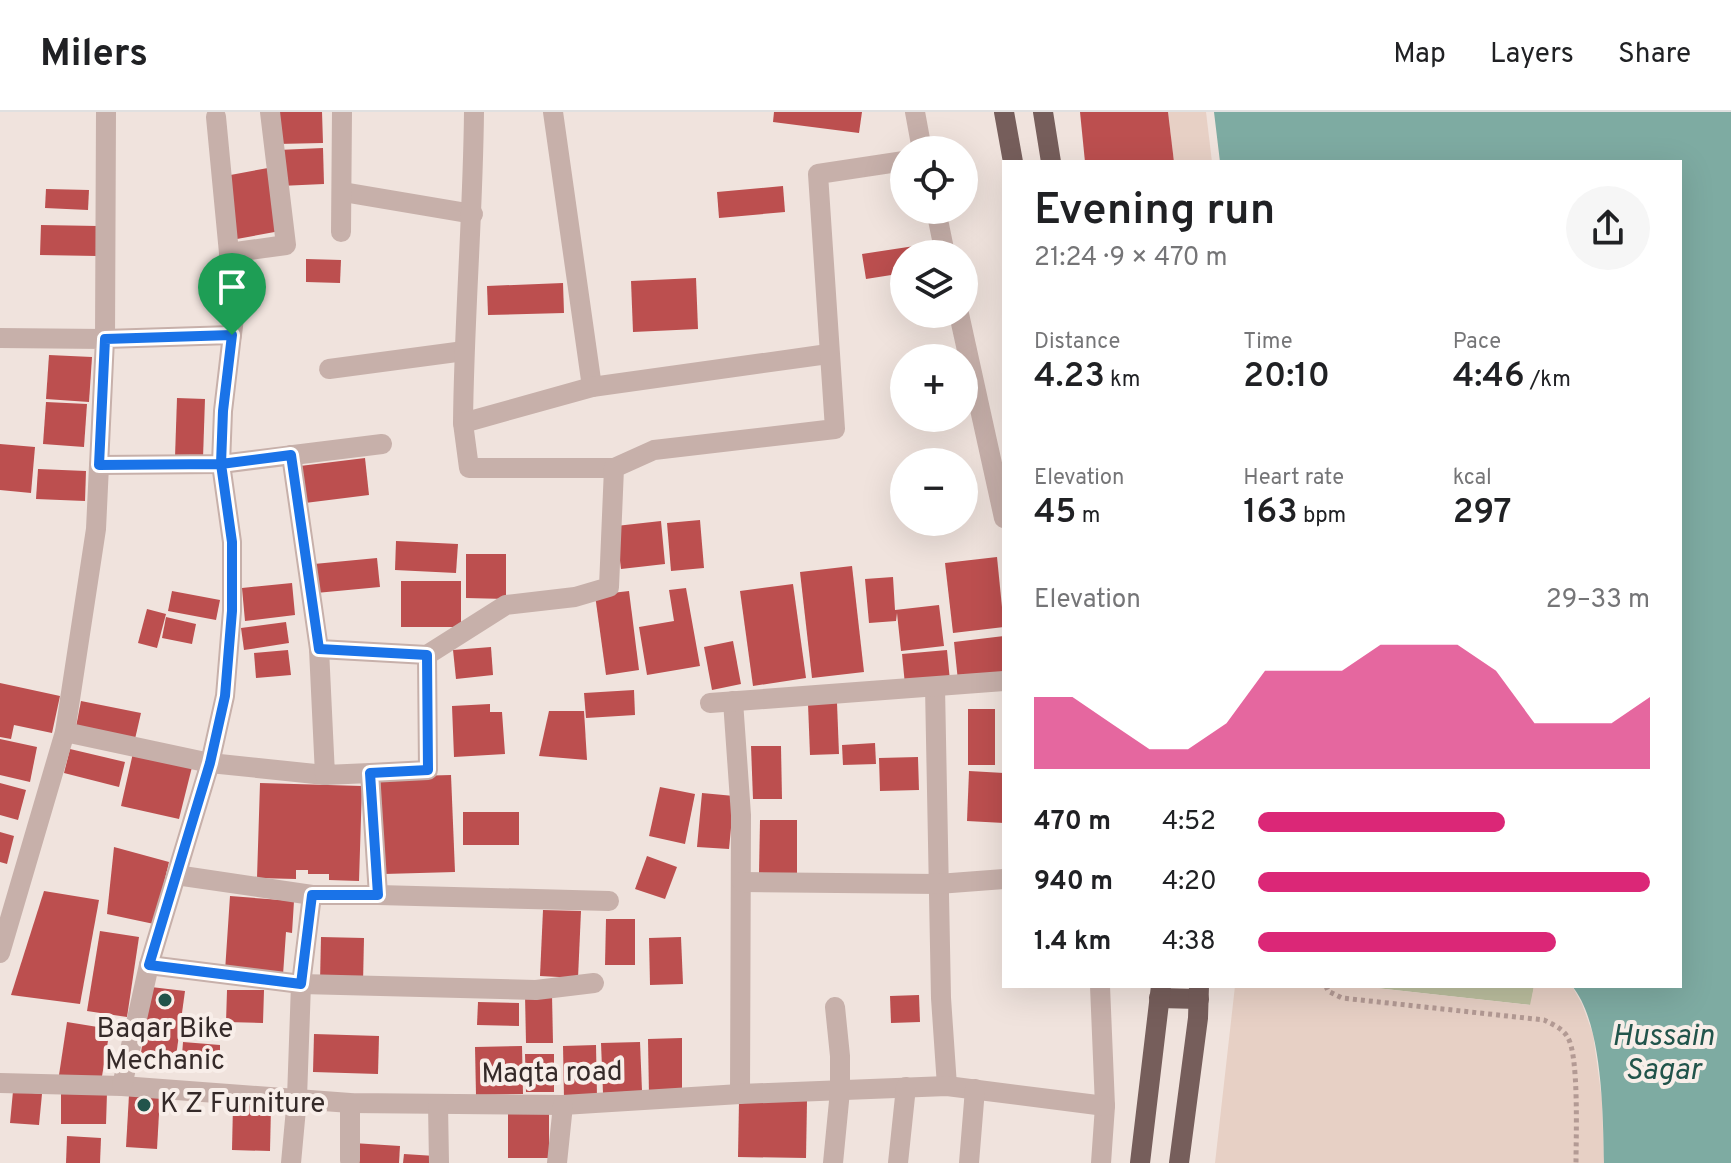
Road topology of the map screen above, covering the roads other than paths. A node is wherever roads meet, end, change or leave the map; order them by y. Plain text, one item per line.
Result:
1 (106, 112) edge
2 (270, 112) edge
3 (342, 112) edge
4 (474, 112) edge
5 (553, 112) edge
6 (915, 112) edge
7 (1004, 112) edge
8 (1043, 112) edge
9 (216, 117) dead end
10 (919, 136) edge
11 (1013, 160) edge
12 (1051, 160) edge
13 (890, 163) edge
14 (343, 192) junction
15 (473, 214) junction
16 (341, 232) dead end
17 (229, 253) junction
18 (962, 328) edge
19 (232, 335) junction
20 (0, 338) edge
21 (105, 339) junction
22 (464, 351) junction
23 (828, 354) junction
24 (329, 369) dead end
25 (592, 387) junction
26 (463, 423) junction
27 (382, 444) dead end
28 (291, 455) junction
29 (221, 464) junction
30 (99, 465) junction
31 (614, 468) junction
32 (1002, 509) edge
33 (319, 649) junction
34 (427, 655) junction
35 (1002, 681) edge
36 (935, 687) junction
37 (733, 701) junction
38 (710, 703) dead end
39 (65, 732) junction
40 (210, 763) junction
41 (370, 773) junction
42 (325, 775) junction
43 (176, 875) junction
44 (1002, 879) edge
45 (742, 882) junction
46 (938, 884) junction
47 (312, 895) junction
48 (378, 895) junction
49 (609, 901) dead end
50 (0, 953) edge
51 (149, 965) junction
52 (594, 983) dead end
53 (301, 984) junction
54 (1100, 988) edge
55 (1160, 992) edge
56 (1199, 993) edge
57 (835, 1007) dead end
58 (0, 1083) edge
59 (122, 1086) junction
60 (947, 1086) junction
61 (906, 1087) junction
62 (975, 1089) junction
63 (840, 1091) junction
64 (740, 1094) junction
65 (297, 1098) junction
66 (350, 1103) junction
67 (438, 1104) junction
68 (563, 1105) junction
69 (1105, 1106) junction
70 (350, 1160) dead end
71 (291, 1163) edge
72 (439, 1163) edge
73 (557, 1163) edge
74 (833, 1163) edge
75 (898, 1163) edge
76 (969, 1163) edge
77 (1101, 1163) edge
78 (1140, 1163) edge
79 (1179, 1163) edge

1 - 21 street
2 - 17 street
3 - 14 street
4 - 15 street
5 - 25 street
6 - 10 street
7 - 11 main road
8 - 12 main road
9 - 17 street
13 - 23 street
14 - 15 street
14 - 16 street
15 - 22 street
17 - 19 street
18 - 32 street
19 - 21 street
19 - 29 street
20 - 21 street
21 - 30 street
22 - 24 street
22 - 26 street
23 - 25 street
23 - 31 street
25 - 26 street
26 - 31 street
27 - 28 street
28 - 29 street
28 - 33 street
29 - 30 street
29 - 40 street
30 - 39 street
31 - 34 street
33 - 34 street
33 - 42 street
34 - 41 street
35 - 36 street
36 - 37 street
36 - 46 street
37 - 38 street
37 - 45 street
39 - 40 street
39 - 50 street
40 - 42 street
40 - 43 street
41 - 42 street
41 - 48 street
43 - 47 street
43 - 51 street
44 - 46 street
45 - 46 street
45 - 64 street
46 - 60 street
47 - 48 street
47 - 53 street
48 - 49 street
51 - 53 street
51 - 59 street
52 - 53 street
53 - 65 street
54 - 69 street
55 - 56 main road
55 - 78 main road
56 - 79 main road
57 - 63 street
58 - 59 street, Maqta road
59 - 65 street, Maqta road
60 - 61 street, Maqta road
60 - 62 street, Maqta road
61 - 63 street, Maqta road
61 - 75 street
62 - 69 street, Maqta road
62 - 76 street
63 - 64 street, Maqta road
63 - 74 street
64 - 68 street, Maqta road
65 - 66 street, Maqta road
65 - 71 street
66 - 67 street, Maqta road
66 - 70 street
67 - 68 street, Maqta road
67 - 72 street
68 - 73 street
69 - 77 street

